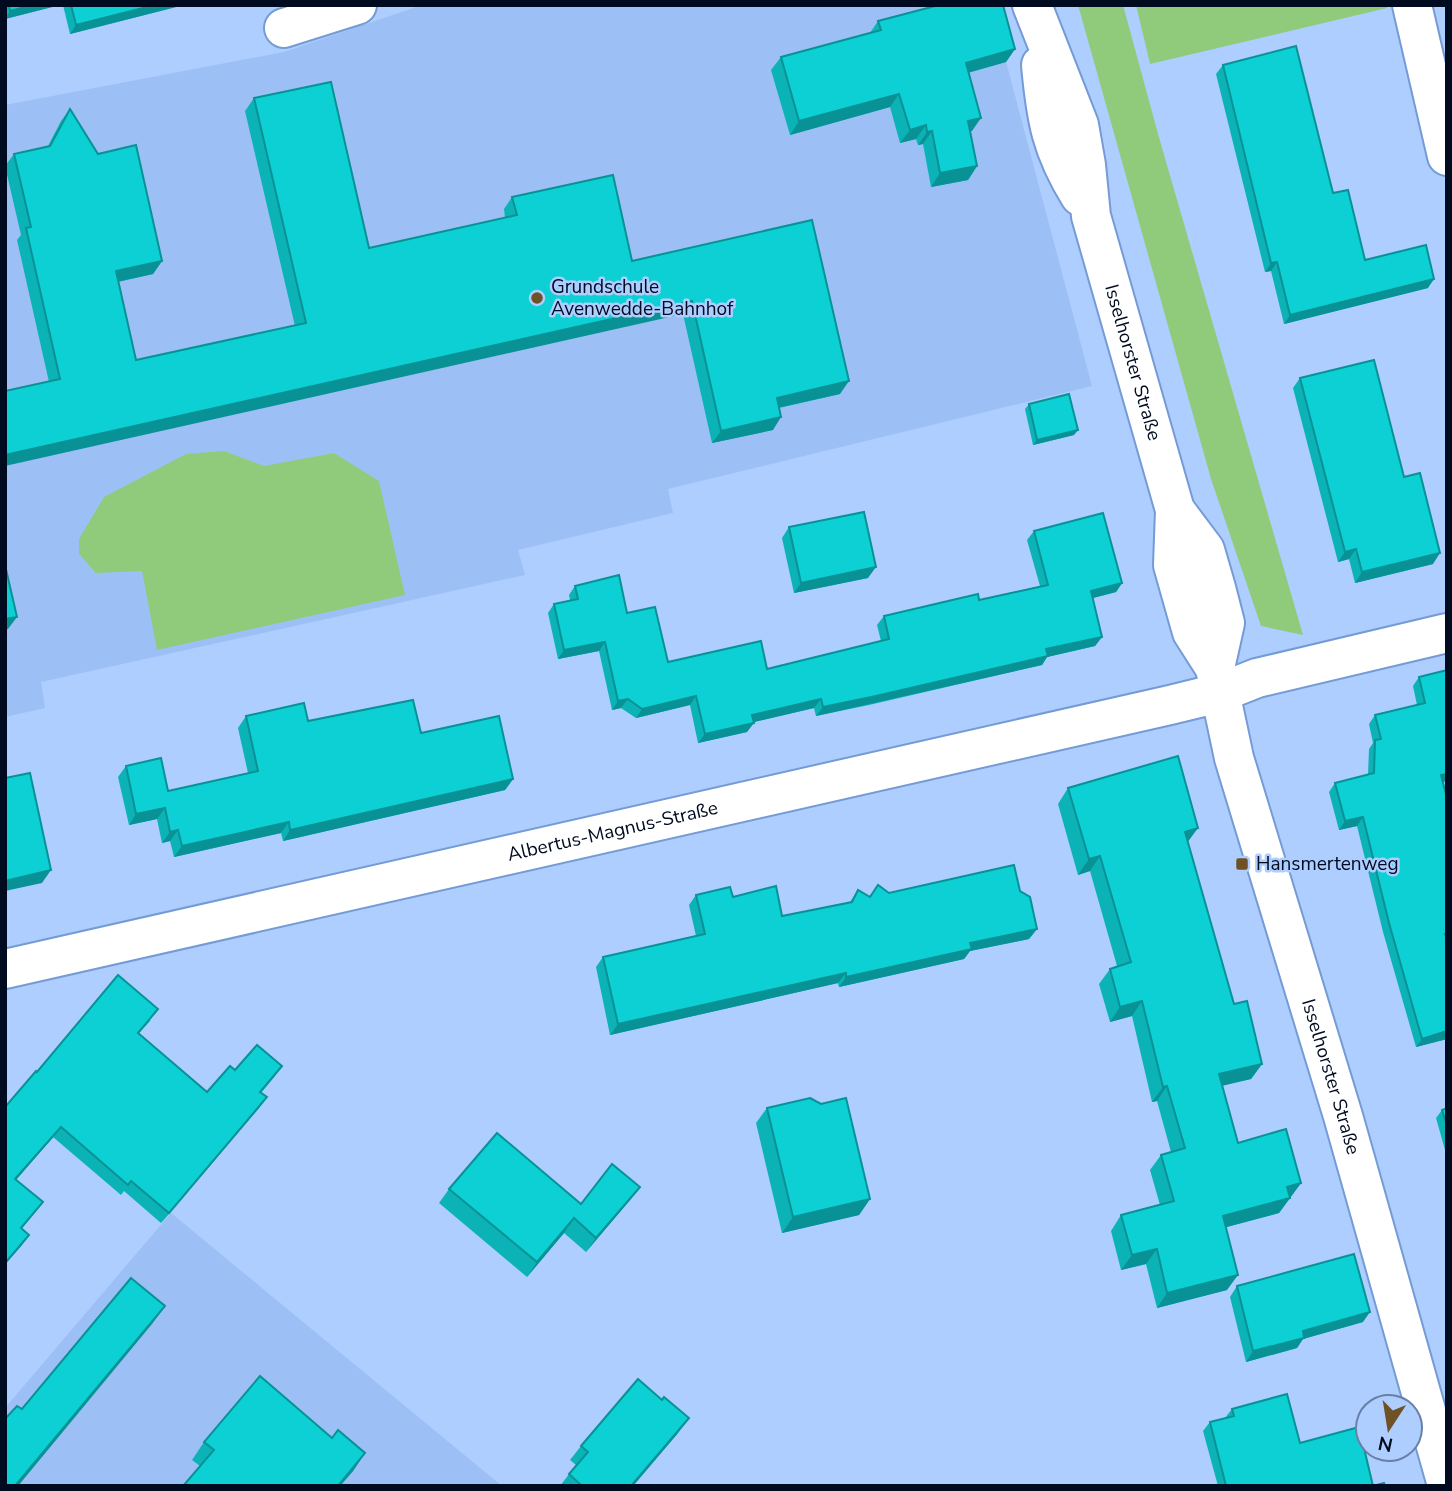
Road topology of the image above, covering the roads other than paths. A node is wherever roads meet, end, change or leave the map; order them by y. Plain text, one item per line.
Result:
1 (357, 5) edge
2 (1412, 5) edge
3 (1035, 13) edge
4 (284, 28) dead end
5 (1447, 156) edge
6 (1447, 633) edge
7 (1217, 681) junction
8 (5, 969) edge
9 (1447, 1485) edge

1 - 4 street
2 - 5 street
3 - 7 street, Isselhorster Straße
6 - 7 street
7 - 8 street, Albertus-Magnus-Straße
7 - 9 street, Isselhorster Straße

